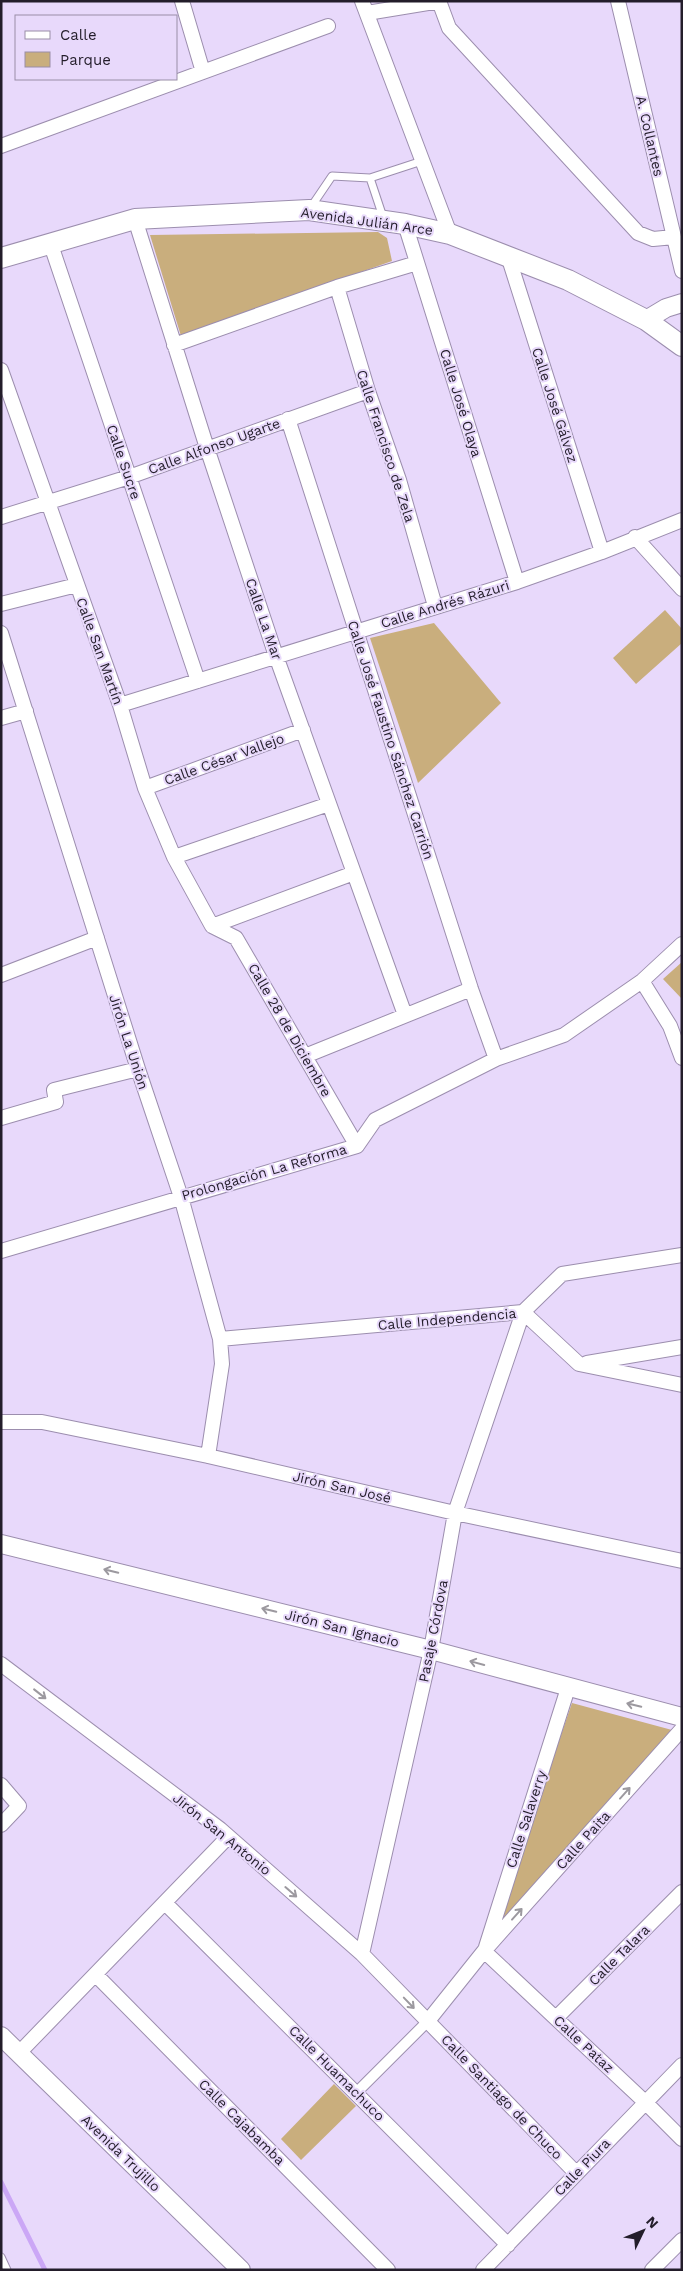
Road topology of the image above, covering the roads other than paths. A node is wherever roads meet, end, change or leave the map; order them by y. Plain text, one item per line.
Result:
1 (182, 1) edge
2 (440, 1) edge
3 (618, 1) edge
4 (365, 7) edge
5 (328, 26) dead end
6 (203, 72) junction
7 (1, 146) edge
8 (422, 161) junction
9 (370, 178) junction
10 (309, 210) junction
11 (135, 219) junction
12 (384, 221) junction
13 (405, 224) junction
14 (450, 234) junction
15 (674, 237) junction
16 (50, 242) junction
17 (1, 258) edge
18 (509, 259) junction
19 (417, 263) junction
20 (682, 271) edge
21 (337, 287) junction
22 (682, 303) edge
23 (646, 320) junction
24 (174, 345) junction
25 (681, 345) edge
26 (1, 370) edge
27 (368, 391) junction
28 (288, 419) junction
29 (207, 448) junction
30 (129, 477) junction
31 (46, 502) junction
32 (1, 517) edge
33 (682, 520) edge
34 (635, 537) junction
35 (602, 552) junction
36 (517, 582) junction
37 (77, 585) junction
38 (682, 589) edge
39 (1, 604) edge
40 (435, 606) junction
41 (356, 631) junction
42 (1, 633) edge
43 (276, 656) junction
44 (198, 681) junction
45 (120, 705) junction
46 (26, 711) junction
47 (1, 718) edge
48 (303, 730) junction
49 (145, 788) junction
50 (329, 804) junction
51 (174, 857) junction
52 (354, 873) junction
53 (212, 926) junction
54 (97, 938) junction
55 (682, 944) edge
56 (1, 974) edge
57 (642, 981) junction
58 (470, 990) junction
59 (405, 1016) junction
60 (305, 1056) junction
61 (682, 1058) edge
62 (496, 1059) junction
63 (138, 1069) junction
64 (1, 1118) edge
65 (357, 1146) junction
66 (181, 1196) junction
67 (1, 1251) edge
68 (682, 1255) edge
69 (523, 1312) junction
70 (220, 1339) junction
71 (682, 1347) edge
72 (579, 1364) junction
73 (682, 1385) edge
74 (1, 1422) edge
75 (208, 1456) junction
76 (456, 1513) junction
77 (1, 1544) edge
78 (682, 1562) edge
79 (431, 1650) junction
80 (1, 1664) edge
81 (568, 1688) junction
82 (682, 1716) edge
83 (682, 1729) edge
84 (1, 1785) edge
85 (1, 1825) edge
86 (228, 1837) junction
87 (682, 1892) edge
88 (165, 1902) junction
89 (484, 1951) junction
90 (362, 1954) junction
91 (96, 1975) junction
92 (556, 2018) junction
93 (428, 2022) junction
94 (1, 2036) edge
95 (19, 2053) junction
96 (682, 2065) edge
97 (356, 2093) junction
98 (645, 2102) junction
99 (682, 2139) edge
100 (576, 2173) junction
101 (682, 2240) edge
102 (508, 2245) junction
103 (1, 2257) edge
104 (7, 2270) edge
105 (241, 2270) edge
106 (388, 2270) edge
107 (483, 2270) edge
108 (652, 2270) edge

1 - 6 street
2 - 4 street
2 - 15 street
3 - 15 street, A. Collantes
4 - 8 street
5 - 6 street
6 - 7 street
8 - 9 lane
8 - 14 street
9 - 10 lane
9 - 12 lane
10 - 11 main road, Avenida Julián Arce
10 - 12 main road, Avenida Julián Arce
11 - 16 main road, Avenida Julián Arce
11 - 24 street, Calle La Mar
12 - 13 main road, Avenida Julián Arce
13 - 14 main road, Avenida Julián Arce
13 - 19 street, Calle José Olaya
14 - 18 main road, Avenida Julián Arce
15 - 20 street, A. Collantes
16 - 17 main road, Avenida Julián Arce
16 - 30 street, Calle Sucre
18 - 23 main road, Avenida Julián Arce
18 - 35 street, Calle José Gálvez
19 - 21 street
19 - 36 street, Calle José Olaya
21 - 24 street
21 - 27 street, Calle Francisco de Zela
22 - 23 street
23 - 25 main road, Avenida Julián Arce
24 - 29 street, Calle La Mar
26 - 31 street, Calle San Martín
27 - 28 street, Calle Alfonso Ugarte
27 - 40 street, Calle Francisco de Zela
28 - 29 street, Calle Alfonso Ugarte
28 - 41 street, Calle José Faustino Sánchez Carrión
29 - 30 street, Calle Alfonso Ugarte
29 - 43 street, Calle La Mar
30 - 31 street, Calle Alfonso Ugarte
30 - 44 street, Calle Sucre
31 - 32 street, Calle Alfonso Ugarte
31 - 37 street, Calle San Martín
33 - 34 street, Calle Andrés Rázuri
34 - 35 street, Calle Andrés Rázuri
34 - 38 street
35 - 36 street, Calle Andrés Rázuri
36 - 40 street, Calle Andrés Rázuri
37 - 39 street
37 - 45 street, Calle San Martín
40 - 41 street, Calle Andrés Rázuri
41 - 43 street, Calle Andrés Rázuri
41 - 58 street, Calle José Faustino Sánchez Carrión
42 - 46 street, Jirón La Unión
43 - 44 street, Calle Andrés Rázuri
43 - 48 street, Calle La Mar
44 - 45 street, Calle Andrés Rázuri
45 - 49 street, Calle San Martín
46 - 47 street
46 - 54 street, Jirón La Unión
48 - 49 street, Calle César Vallejo
48 - 50 street, Calle La Mar
49 - 51 street, Calle San Martín
50 - 51 street
50 - 52 street, Calle La Mar
51 - 53 street, Calle San Martín
52 - 53 street
52 - 59 street, Calle La Mar
53 - 60 street, Calle 28 de Diciembre
54 - 56 street
54 - 63 street, Jirón La Unión
55 - 57 street, Prolongación La Reforma
57 - 61 street
57 - 62 street, Prolongación La Reforma
58 - 59 street
58 - 62 street, Calle José Faustino Sánchez Carrión
59 - 60 street
60 - 65 street, Calle 28 de Diciembre
62 - 65 street, Prolongación La Reforma
63 - 64 street
63 - 66 street, Jirón La Unión
65 - 66 street, Prolongación La Reforma
66 - 67 street, Prolongación La Reforma
66 - 70 street, Jirón La Unión
68 - 69 street
69 - 70 street, Calle Independencia
69 - 72 street, Calle Independencia
69 - 76 street, Pasaje Córdova
70 - 75 street, Jirón La Unión
71 - 72 street
72 - 73 street
74 - 75 street, Jirón San José
75 - 76 street, Jirón San José
76 - 78 street, Jirón San José
76 - 79 street, Pasaje Córdova
79 -> 77 street, Jirón San Ignacio
81 -> 79 street, Jirón San Ignacio
79 - 90 street, Pasaje Córdova
80 -> 86 street, Jirón San Antonio
82 -> 81 street, Jirón San Ignacio
81 - 89 street, Calle Salaverry
89 -> 83 street, Calle Paita
84 - 85 street
86 - 88 street
86 -> 90 street, Jirón San Antonio
87 - 92 street, Calle Talara
88 - 91 street
88 - 97 street, Calle Huamachuco
89 - 92 street, Calle Pataz
89 - 93 street, Calle Paita
90 -> 93 street, Jirón San Antonio
91 - 95 street
91 - 106 street, Calle Cajabamba
92 - 98 street, Calle Pataz
93 - 97 street
93 - 100 street, Calle Santiago de Chuco
94 - 95 street, Avenida Trujillo
95 - 105 street, Avenida Trujillo
96 - 98 street, Calle Piura
97 - 102 street, Calle Huamachuco
98 - 99 street, Calle Pataz
98 - 100 street, Calle Piura
100 - 102 street, Calle Piura
101 - 108 street
102 - 107 street, Calle Piura
103 - 104 lane

